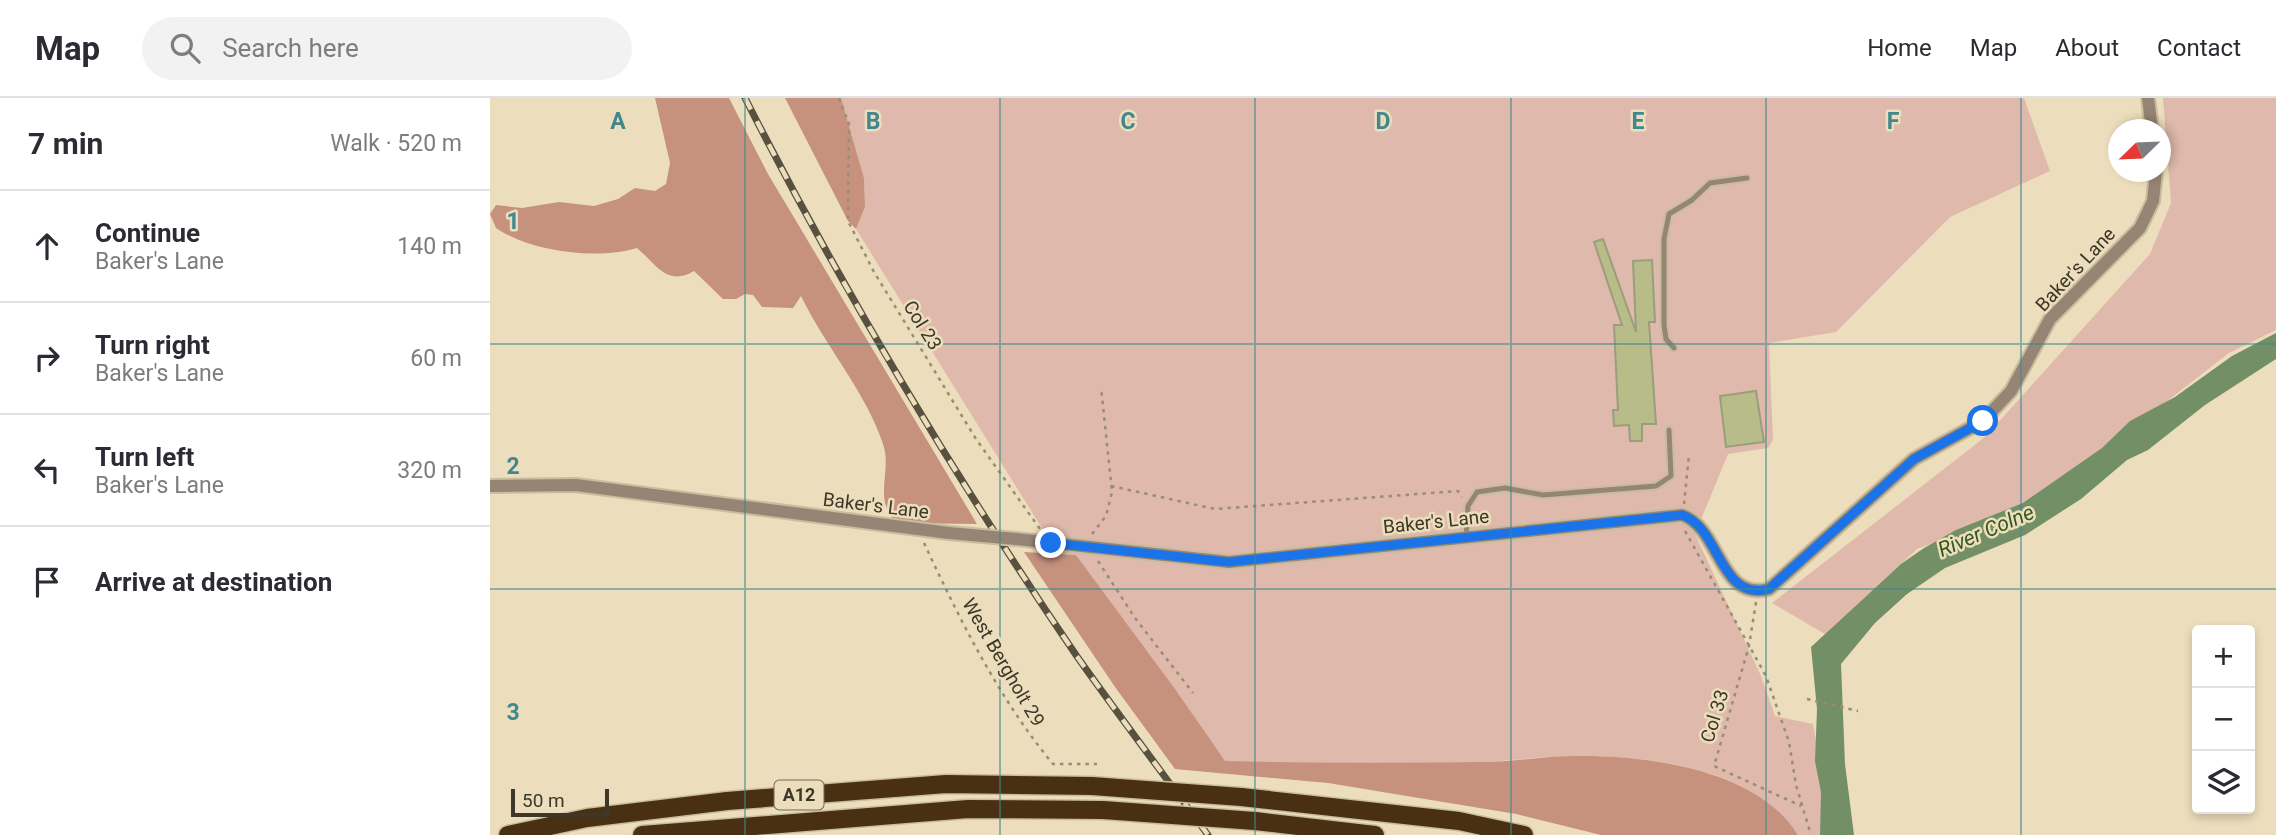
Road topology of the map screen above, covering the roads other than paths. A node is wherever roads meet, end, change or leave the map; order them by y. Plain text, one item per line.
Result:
1 (2148, 98) edge
2 (2151, 119) edge
3 (1747, 178) dead end
4 (2155, 182) edge
5 (1674, 348) dead end
6 (1669, 430) dead end
7 (490, 486) edge
8 (1466, 537) junction
9 (508, 835) edge
10 (642, 835) edge
11 (1375, 835) edge
12 (1524, 835) edge

1 - 2 street
3 - 5 lane
4 - 8 street, Baker's Lane
6 - 8 lane
7 - 8 street, Baker's Lane, bridge
9 - 12 highway, A12, bridge
10 - 11 highway, A12, bridge

